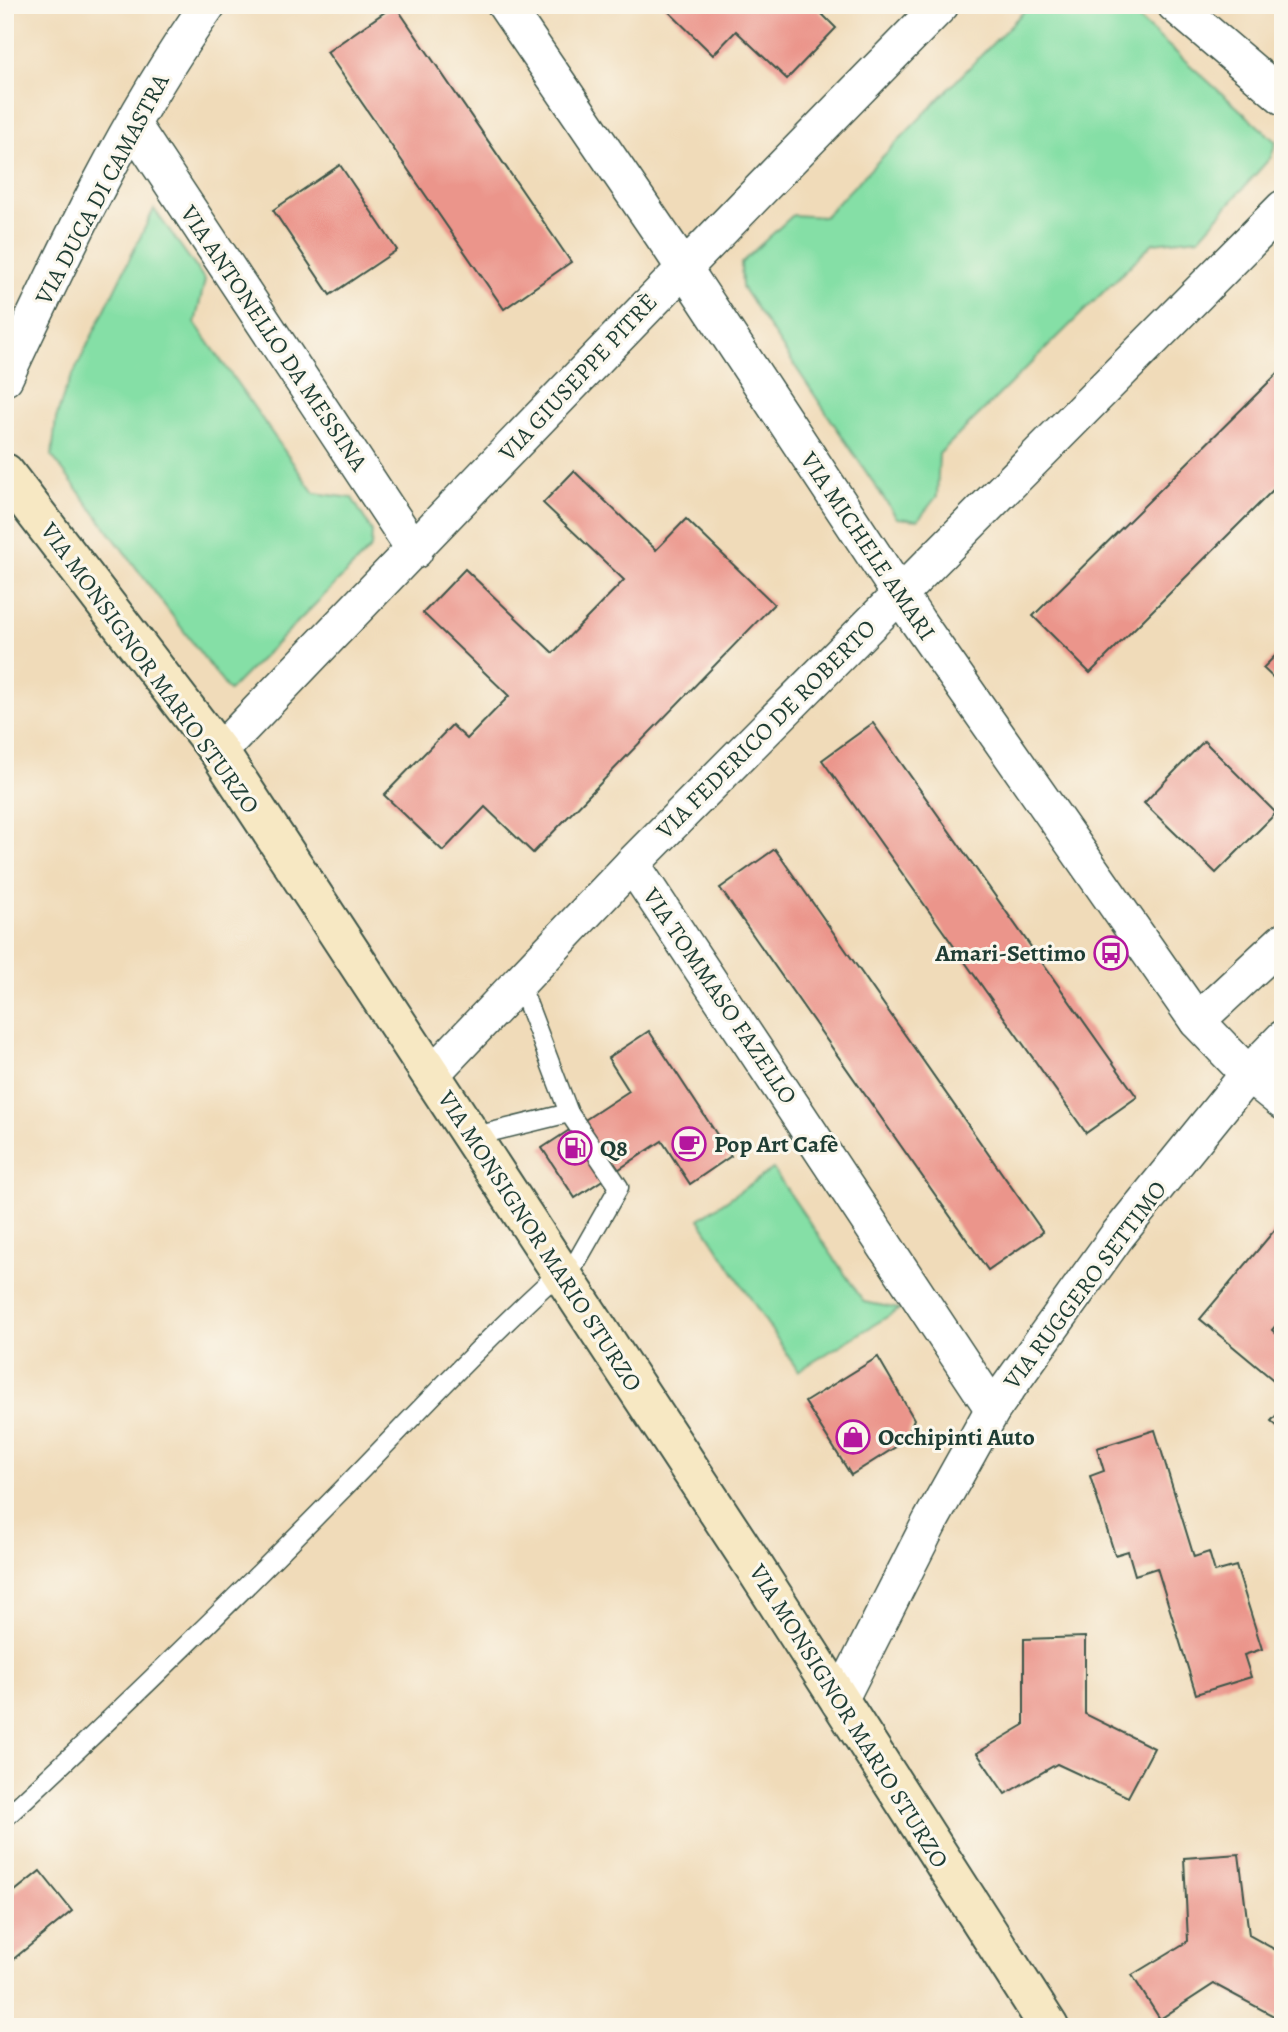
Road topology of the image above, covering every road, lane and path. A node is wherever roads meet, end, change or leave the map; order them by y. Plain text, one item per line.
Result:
1 (208, 5) edge
2 (505, 5) edge
3 (941, 5) edge
4 (1175, 5) edge
5 (1283, 97) edge
6 (133, 125) junction
7 (1283, 208) edge
8 (683, 267) junction
9 (5, 378) edge
10 (5, 473) edge
11 (415, 551) junction
12 (900, 595) junction
13 (219, 752) junction
14 (632, 864) junction
15 (1283, 941) edge
16 (519, 981) junction
17 (1197, 1021) junction
18 (1283, 1038) edge
19 (1248, 1074) junction
20 (431, 1075) junction
21 (1283, 1102) edge
22 (569, 1113) junction
23 (471, 1137) junction
24 (563, 1276) junction
25 (993, 1409) junction
26 (839, 1702) junction
27 (5, 1818) edge
28 (1049, 2027) edge

1 - 6 street, VIA DUCA DI CAMASTRA
2 - 8 street, VIA MICHELE AMARI
3 - 8 street, VIA GIUSEPPE PITRÈ
4 - 5 street
6 - 9 street, VIA DUCA DI CAMASTRA
6 - 11 street, VIA ANTONELLO DA MESSINA
7 - 12 street, VIA FEDERICO DE ROBERTO
8 - 11 street, VIA GIUSEPPE PITRÈ
8 - 12 street, VIA MICHELE AMARI
10 - 13 main road, VIA MONSIGNOR MARIO STURZO
11 - 13 street, VIA GIUSEPPE PITRÈ
12 - 14 street, VIA FEDERICO DE ROBERTO
12 - 17 street, VIA MICHELE AMARI
13 - 20 main road, VIA MONSIGNOR MARIO STURZO
14 - 16 street, VIA FEDERICO DE ROBERTO
14 - 25 street, VIA TOMMASO FAZELLO
15 - 17 street
16 - 20 street, VIA FEDERICO DE ROBERTO
16 - 22 lane
17 - 19 street, VIA MICHELE AMARI
18 - 19 street, VIA RUGGERO SETTIMO
19 - 21 street, VIA MICHELE AMARI
19 - 25 street, VIA RUGGERO SETTIMO
20 - 23 main road, VIA MONSIGNOR MARIO STURZO
22 - 23 lane
22 - 24 lane
23 - 24 main road, VIA MONSIGNOR MARIO STURZO
24 - 26 main road, VIA MONSIGNOR MARIO STURZO
24 - 27 lane
25 - 26 street, VIA RUGGERO SETTIMO
26 - 28 main road, VIA MONSIGNOR MARIO STURZO

